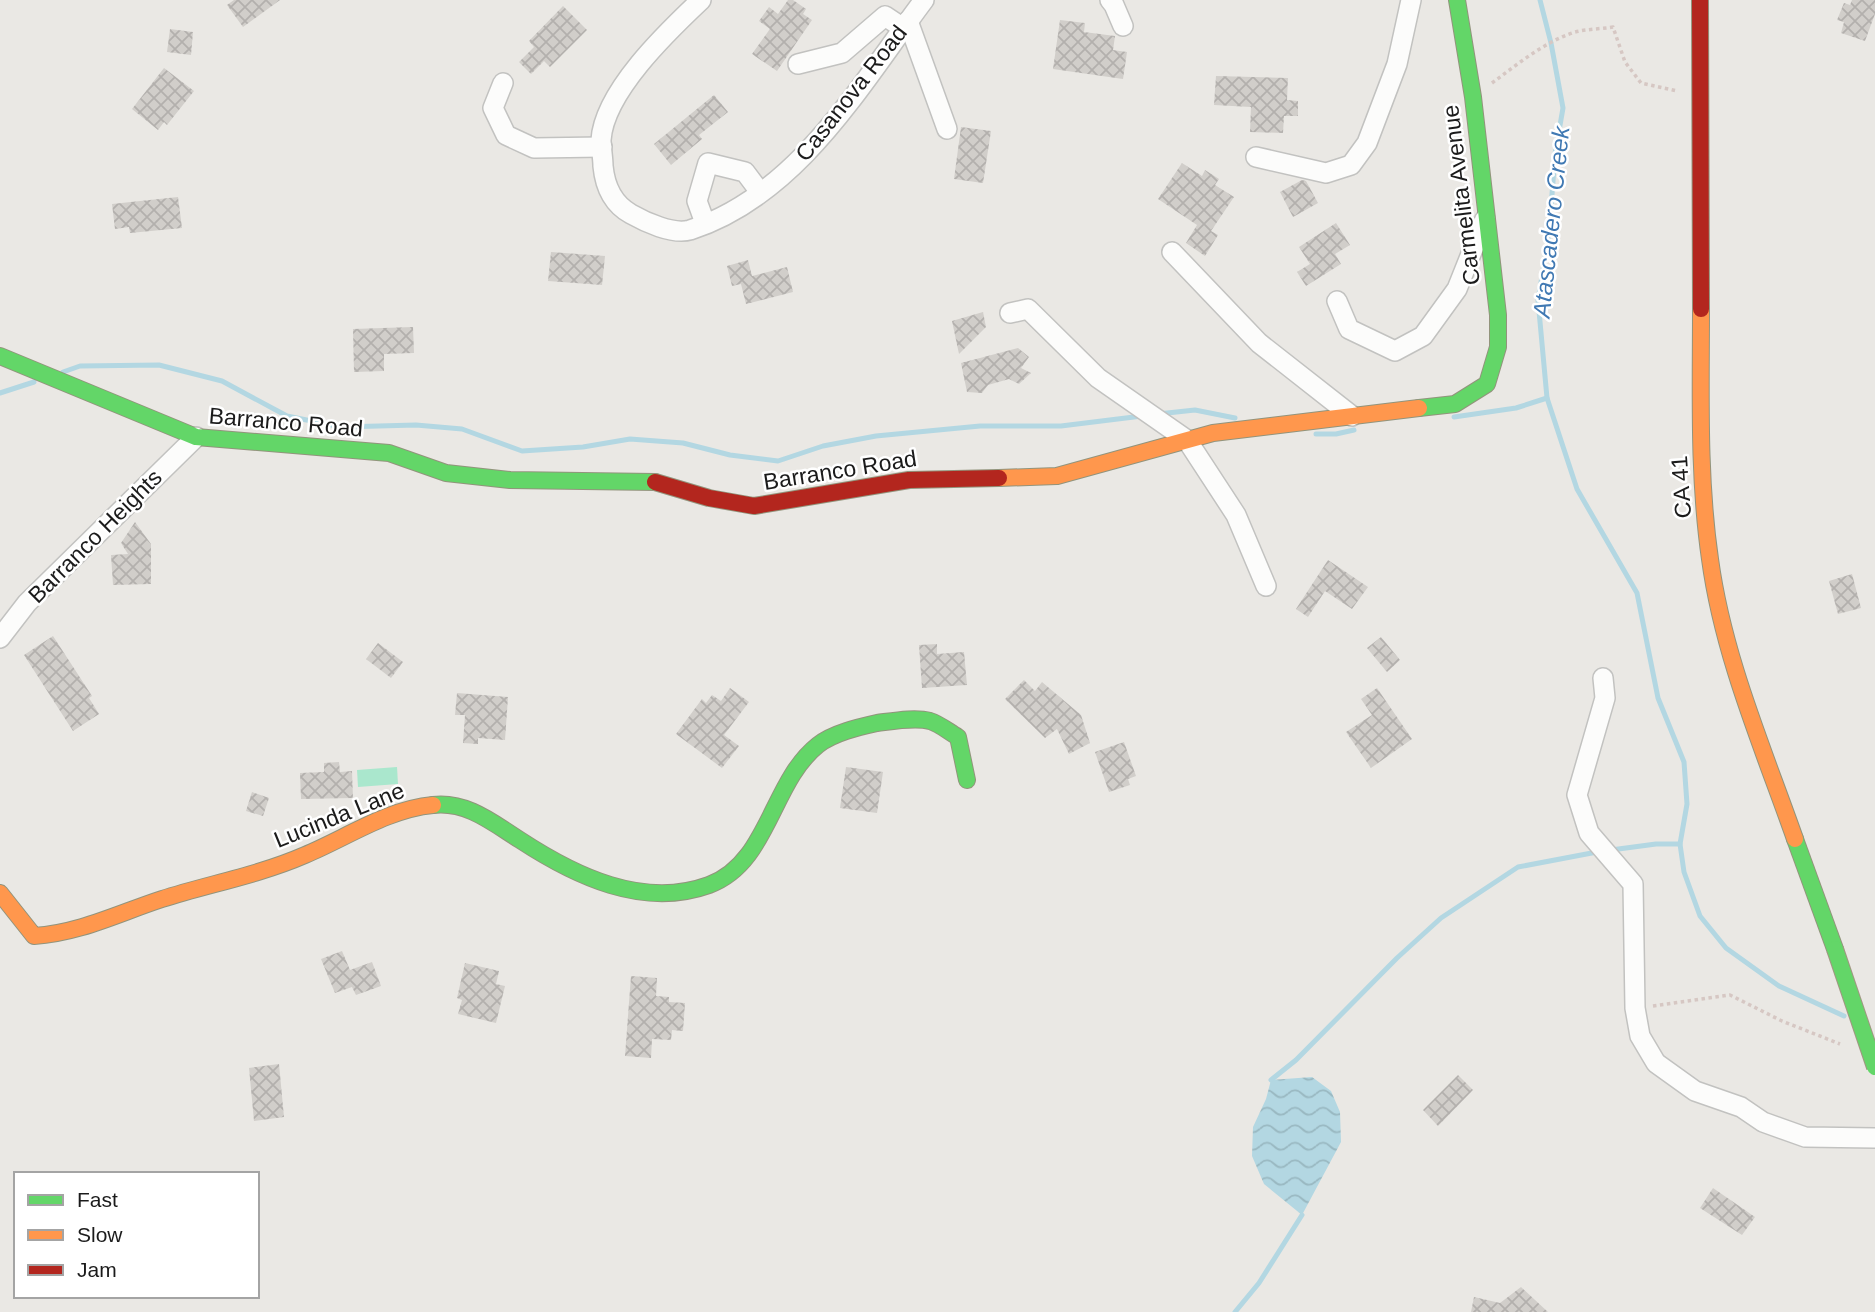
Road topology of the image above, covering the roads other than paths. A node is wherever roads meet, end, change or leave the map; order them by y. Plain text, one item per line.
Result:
1 (701, 0) edge
2 (924, 0) edge
3 (1110, 0) edge
4 (1411, 0) edge
5 (1457, 0) edge
6 (1700, 0) edge
7 (906, 25) junction
8 (1123, 26) dead end
9 (798, 64) dead end
10 (503, 83) dead end
11 (947, 129) dead end
12 (602, 147) junction
13 (1256, 157) dead end
14 (760, 192) junction
15 (1487, 215) junction
16 (705, 223) junction
17 (1172, 252) dead end
18 (1337, 301) dead end
19 (1010, 313) dead end
20 (0, 356) edge
21 (1487, 384) joint
22 (1352, 416) junction
23 (196, 437) junction
24 (1187, 440) junction
25 (1266, 586) dead end
26 (0, 638) edge
27 (1603, 678) dead end
28 (967, 780) dead end
29 (0, 893) edge
30 (1875, 1067) edge
31 (1875, 1138) edge

1 - 12 street, Casanova Road
2 - 7 street, Casanova Road
3 - 8 street
4 - 13 street
5 - 15 street, Carmelita Avenue
6 - 30 street, CA 41 / CA 41, bridge
7 - 9 street
7 - 11 street
7 - 14 street, Casanova Road
10 - 12 street
12 - 16 street, Casanova Road
14 - 16 street, Casanova Road
14 - 16 street
15 - 18 street
15 - 21 street, Carmelita Avenue
17 - 22 street
19 - 24 street
20 - 23 street, Barranco Road
21 - 22 street, Barranco Road
22 - 24 street, Barranco Road
23 - 24 street, Barranco Road
23 - 26 street, Barranco Heights
24 - 25 street
27 - 31 street
28 - 29 street, Lucinda Lane

